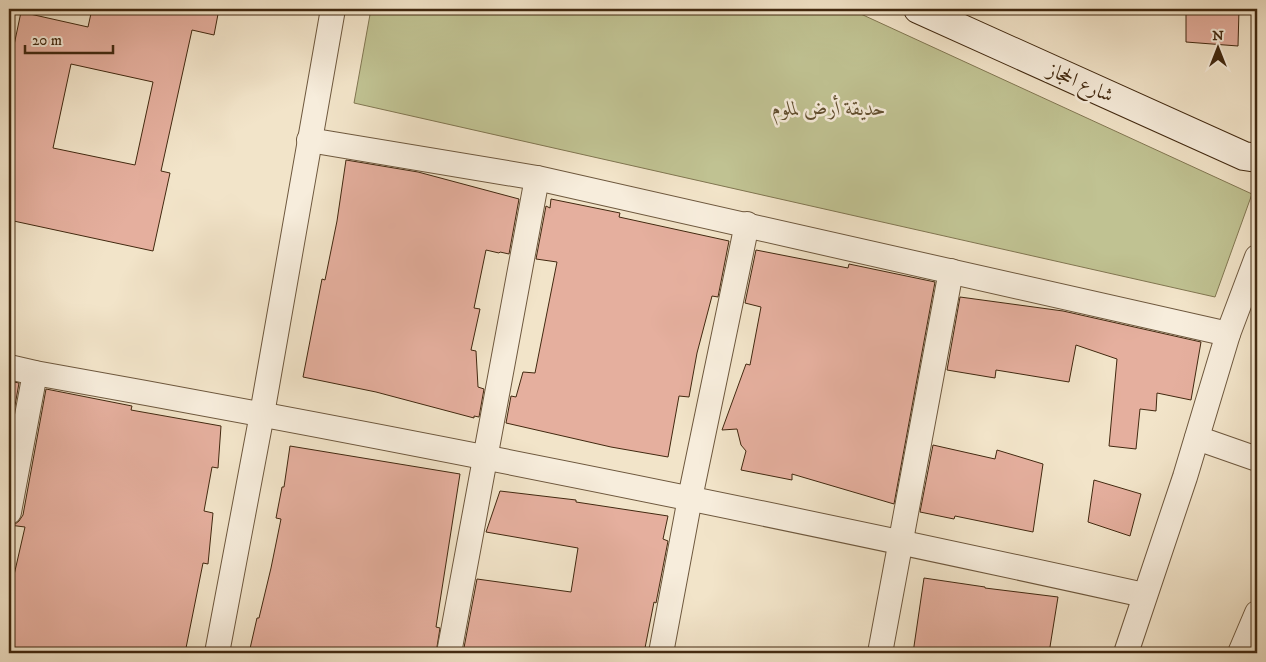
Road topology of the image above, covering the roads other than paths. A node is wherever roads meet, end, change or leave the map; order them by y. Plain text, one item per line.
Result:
1 (333, 9) edge
2 (918, 9) edge
3 (309, 140) junction
4 (1253, 162) edge
5 (537, 178) junction
6 (747, 224) junction
7 (1257, 257) edge
8 (951, 272) junction
9 (1228, 334) junction
10 (9, 367) edge
11 (35, 373) junction
12 (262, 414) junction
13 (1197, 438) junction
14 (484, 458) junction
15 (1257, 459) edge
16 (690, 498) junction
17 (9, 512) edge
18 (900, 542) junction
19 (1144, 595) junction
20 (1257, 613) edge
21 (217, 653) edge
22 (449, 653) edge
23 (662, 653) edge
24 (880, 653) edge
25 (1126, 653) edge
26 (1240, 653) edge

1 - 3 street
2 - 4 main road, شارع الحجاز
3 - 5 street
3 - 12 street
5 - 6 street
5 - 14 street
6 - 8 street
6 - 16 street
7 - 9 street
8 - 9 street
8 - 18 street
9 - 13 street
10 - 11 street
11 - 12 street
11 - 17 street
12 - 14 street
12 - 21 street
13 - 15 street
13 - 19 street
14 - 16 street
14 - 22 street
16 - 18 street
16 - 23 street
18 - 19 street
18 - 24 street
19 - 25 street
20 - 26 street

